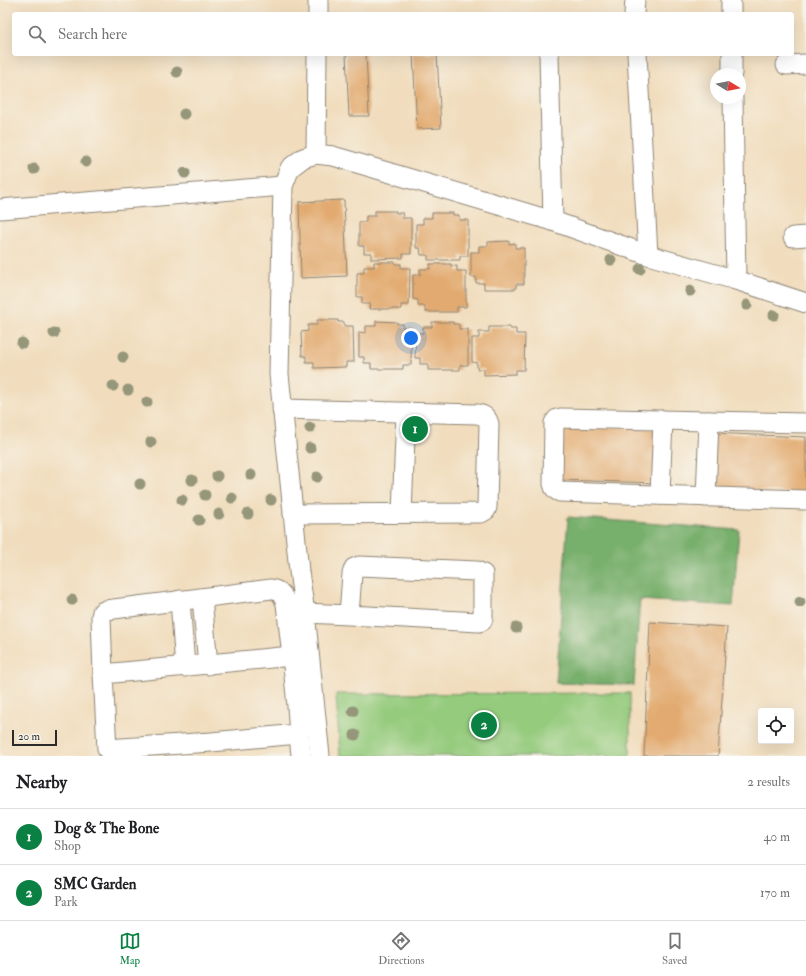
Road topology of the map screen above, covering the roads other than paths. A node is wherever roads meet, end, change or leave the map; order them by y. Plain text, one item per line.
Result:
1 (318, 0) edge
2 (635, 0) edge
3 (731, 0) edge
4 (318, 12) edge
5 (634, 12) edge
6 (731, 12) edge
7 (317, 56) edge
8 (549, 56) edge
9 (637, 56) edge
10 (732, 56) edge
11 (806, 64) edge
12 (786, 65) dead end
13 (732, 68) edge
14 (733, 104) edge
15 (316, 154) junction
16 (283, 186) junction
17 (0, 209) edge
18 (553, 221) junction
19 (648, 255) junction
20 (736, 280) junction
21 (806, 303) edge
22 (282, 409) junction
23 (406, 412) junction
24 (663, 420) junction
25 (709, 421) junction
26 (806, 423) edge
27 (660, 495) junction
28 (706, 497) junction
29 (806, 500) edge
30 (293, 514) junction
31 (402, 514) junction
32 (202, 598) junction
33 (180, 600) junction
34 (305, 613) junction
35 (349, 615) junction
36 (292, 656) junction
37 (208, 665) junction
38 (185, 667) junction
39 (103, 674) junction
40 (306, 705) junction
41 (299, 734) junction
42 (212, 749) edge
43 (188, 750) edge
44 (107, 753) edge
45 (301, 756) edge
46 (320, 756) edge

1 - 4 street
2 - 5 street
3 - 6 street
7 - 15 street
8 - 18 street
9 - 19 street
10 - 13 street
11 - 12 street
14 - 20 street
15 - 16 street
15 - 18 street
16 - 17 street
16 - 22 street
18 - 19 street
19 - 20 street
20 - 21 street
22 - 23 street
22 - 30 street
23 - 31 street
23 - 31 street
24 - 25 street
24 - 27 street
24 - 27 street
25 - 26 street
25 - 28 street
27 - 28 street
28 - 29 street
30 - 31 street
30 - 34 street
32 - 33 street
32 - 36 street
32 - 37 street
33 - 38 street
33 - 39 street
34 - 35 street
34 - 40 street
35 - 35 street
36 - 37 street
36 - 40 street
37 - 38 street
38 - 39 street
39 - 44 street
40 - 41 street
40 - 46 street
41 - 42 street
41 - 45 street
42 - 43 street
43 - 44 street

